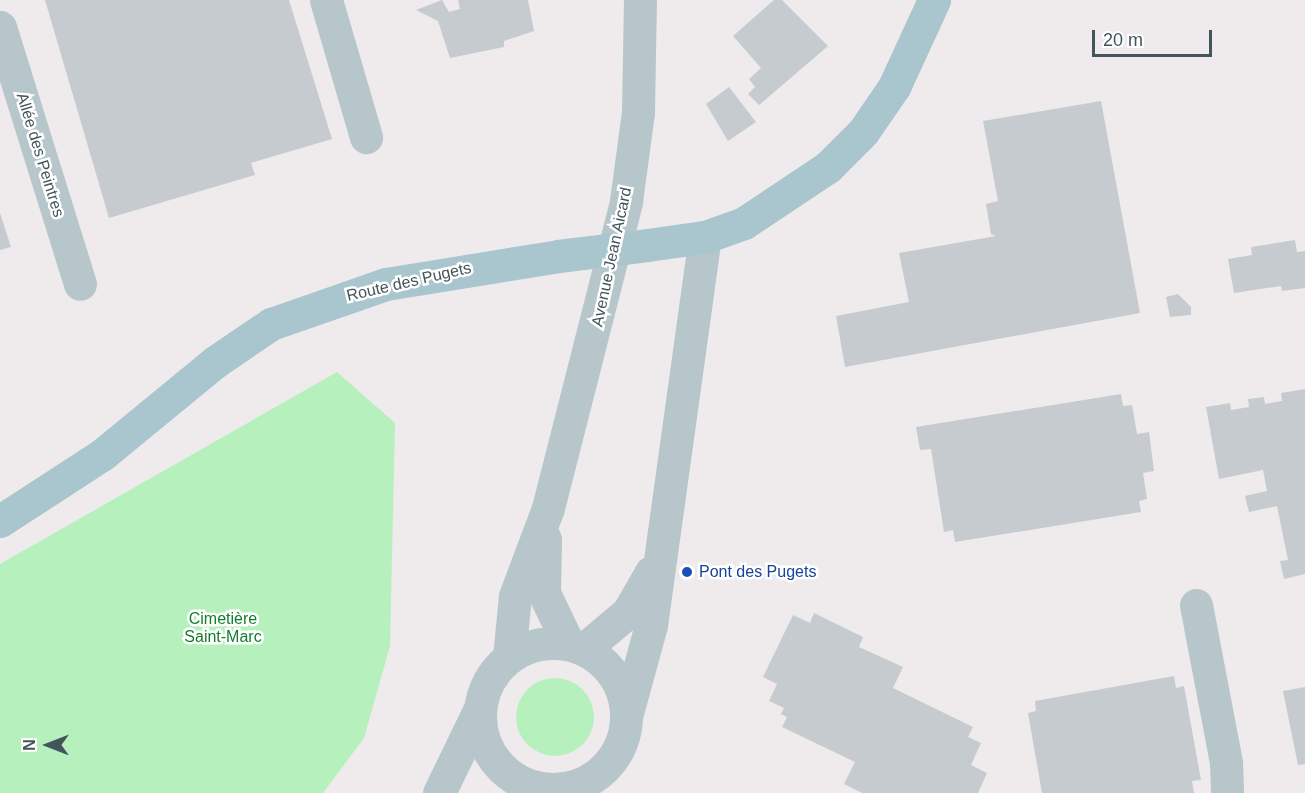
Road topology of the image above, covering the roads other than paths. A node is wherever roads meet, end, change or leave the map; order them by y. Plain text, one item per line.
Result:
1 (326, 0) edge
2 (640, 0) edge
3 (934, 0) edge
4 (0, 27) edge
5 (366, 137) dead end
6 (705, 237) junction
7 (80, 284) dead end
8 (548, 508) junction
9 (0, 521) edge
10 (660, 544) junction
11 (1196, 605) dead end
12 (576, 646) junction
13 (509, 657) junction
14 (480, 708) junction
15 (627, 713) junction
16 (606, 782) edge
17 (546, 791) edge
18 (439, 793) edge
19 (1227, 793) edge

1 - 5 street
2 - 8 street, Avenue Jean Aicard
3 - 6 main road, Route des Pugets
4 - 7 street, Allée des Peintres
6 - 9 main road, Route des Pugets, bridge
6 - 10 street
8 - 12 street, Avenue Jean Aicard
8 - 13 street, Avenue Jean Aicard
10 - 12 street
10 - 15 street
11 - 19 street
12 - 13 street
12 - 15 street
13 - 14 street
14 - 17 street
14 - 18 street
15 - 16 street
16 - 17 street

